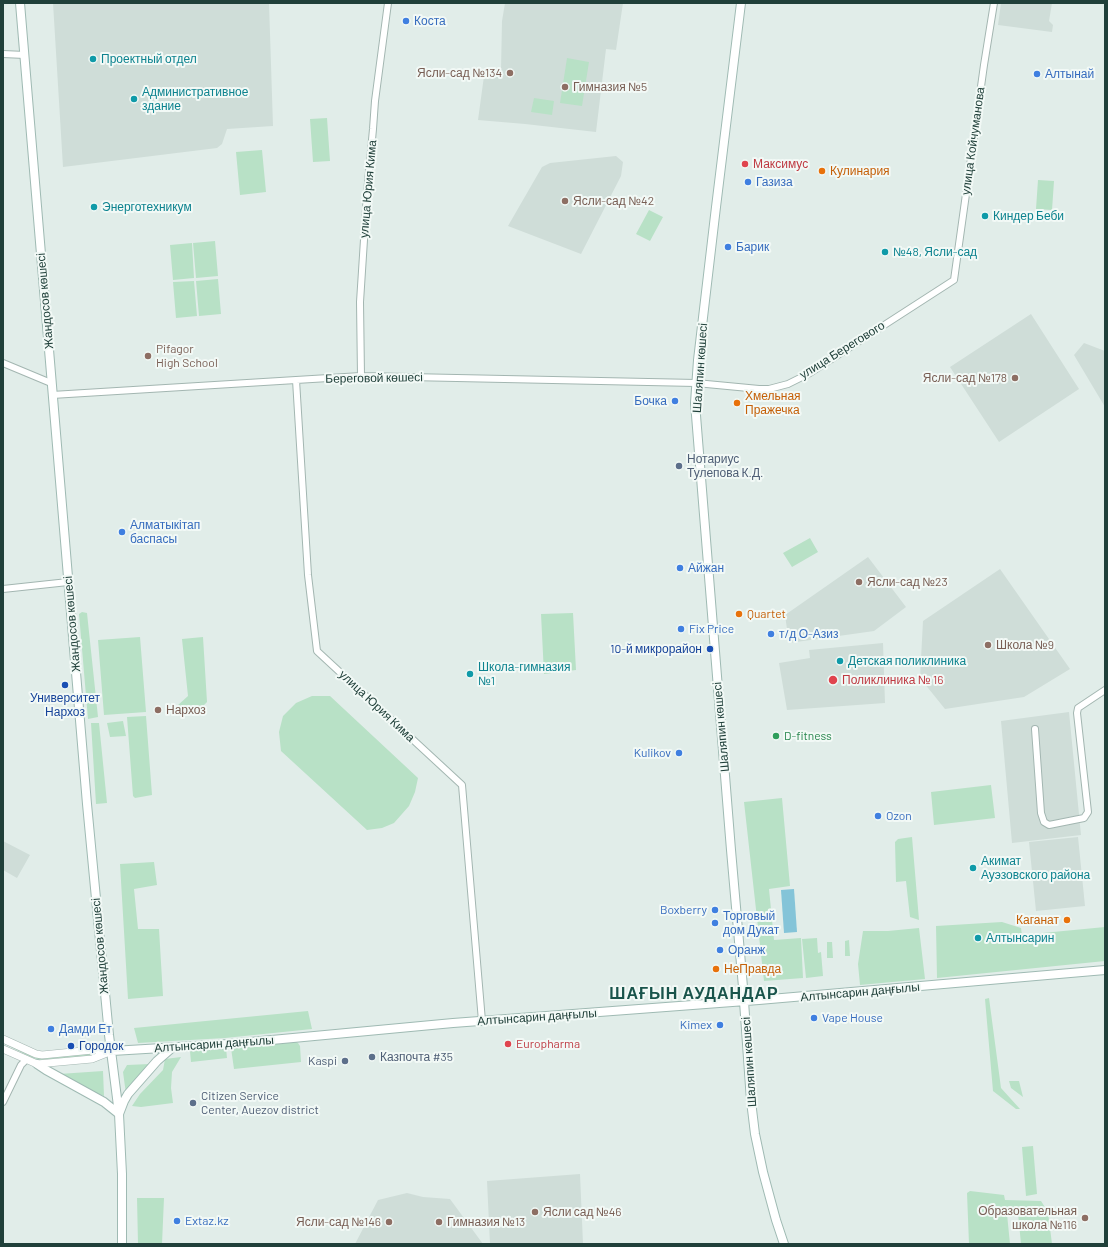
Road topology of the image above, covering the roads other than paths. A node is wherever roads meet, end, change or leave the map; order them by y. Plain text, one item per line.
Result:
1 (20, 3) edge
2 (388, 3) edge
3 (741, 3) edge
4 (994, 3) edge
5 (3, 54) edge
6 (25, 54) junction
7 (954, 280) joint
8 (3, 363) edge
9 (361, 376) junction
10 (296, 380) junction
11 (696, 383) junction
12 (51, 384) junction
13 (52, 395) junction
14 (68, 582) junction
15 (3, 589) edge
16 (1105, 690) edge
17 (1035, 729) dead end
18 (1105, 970) edge
19 (744, 1001) junction
20 (482, 1021) junction
21 (3, 1039) edge
22 (173, 1047) junction
23 (3, 1048) edge
24 (112, 1051) junction
25 (26, 1060) junction
26 (37, 1064) junction
27 (3, 1102) edge
28 (119, 1114) junction
29 (122, 1244) edge
30 (784, 1244) edge

1 - 6 main road, Жандосов көшесі
2 - 9 street, улица Юрия Кима
3 - 11 main road, Шаляпин көшесі
4 - 7 street, улица Койчуманова
5 - 6 street
6 - 12 main road, Жандосов көшесі
7 - 11 street, улица Берегового
8 - 12 street
9 - 10 street, Береговой көшесі
9 - 11 street, Береговой көшесі
10 - 13 street, Береговой көшесі
10 - 20 street, улица Юрия Кима
11 - 19 main road, Шаляпин көшесі
12 - 13 main road, Жандосов көшесі
13 - 14 main road, Жандосов көшесі
14 - 15 street
14 - 24 main road, Жандосов көшесі
16 - 17 street
18 - 19 main road, Алтынсарин даңғылы
19 - 20 main road, Алтынсарин даңғылы
19 - 30 main road, Шаляпин көшесі
20 - 22 main road, Алтынсарин даңғылы
21 - 24 street
22 - 24 main road, Алтынсарин даңғылы
22 - 28 main road
23 - 25 street
24 - 26 street
24 - 28 main road, Жандосов көшесі
25 - 26 street
25 - 27 street
26 - 28 main road
28 - 29 main road, Жандосов көшесі

